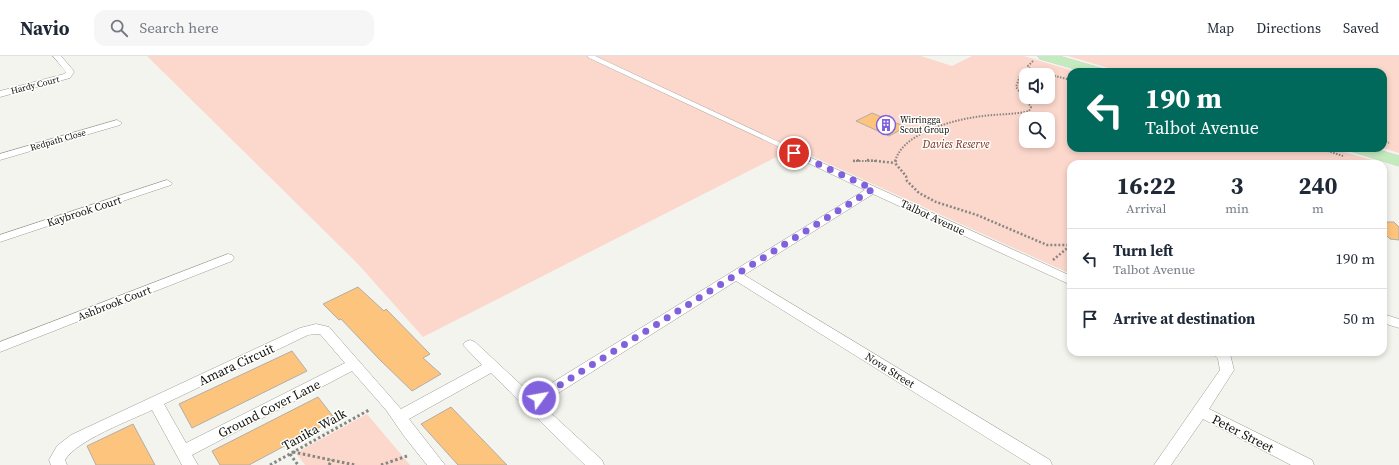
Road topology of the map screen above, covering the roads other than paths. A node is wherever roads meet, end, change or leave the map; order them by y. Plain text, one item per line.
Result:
1 (57, 56) edge
2 (590, 56) edge
3 (1045, 56) edge
4 (1086, 68) edge
5 (0, 94) edge
6 (117, 124) dead end
7 (792, 152) joint
8 (1350, 152) edge
9 (0, 157) edge
10 (1399, 161) edge
11 (167, 183) dead end
12 (873, 189) junction
13 (0, 238) edge
14 (228, 258) dead end
15 (735, 275) junction
16 (1067, 279) edge
17 (1387, 320) edge
18 (1399, 324) edge
19 (470, 345) dead end
20 (0, 348) edge
21 (1224, 356) edge
22 (354, 364) junction
23 (492, 366) junction
24 (154, 402) junction
25 (531, 403) junction
26 (1200, 411) junction
27 (400, 418) junction
28 (186, 458) edge
29 (59, 465) edge
30 (437, 465) edge
31 (596, 465) edge
32 (1044, 465) edge
33 (1162, 465) edge
34 (1306, 465) edge

1 - 5 street, Hardy Court
2 - 7 lane, Talbot Avenue
3 - 4 main road
6 - 9 street, Redpath Close
7 - 12 street, Talbot Avenue
8 - 10 main road
11 - 13 street, Kaybrook Court
12 - 15 street
12 - 16 street, Talbot Avenue
14 - 20 street, Ashbrook Court
15 - 25 street
15 - 32 street, Nova Street
17 - 18 street
19 - 23 street
21 - 26 street
22 - 24 street, Amara Circuit
22 - 27 street, Amara Circuit
22 - 28 street, Ground Cover Lane
23 - 25 street
23 - 27 street
24 - 28 street
24 - 29 street, Amara Circuit
25 - 31 street
26 - 33 street
26 - 34 street, Peter Street
27 - 30 street, Amara Circuit

